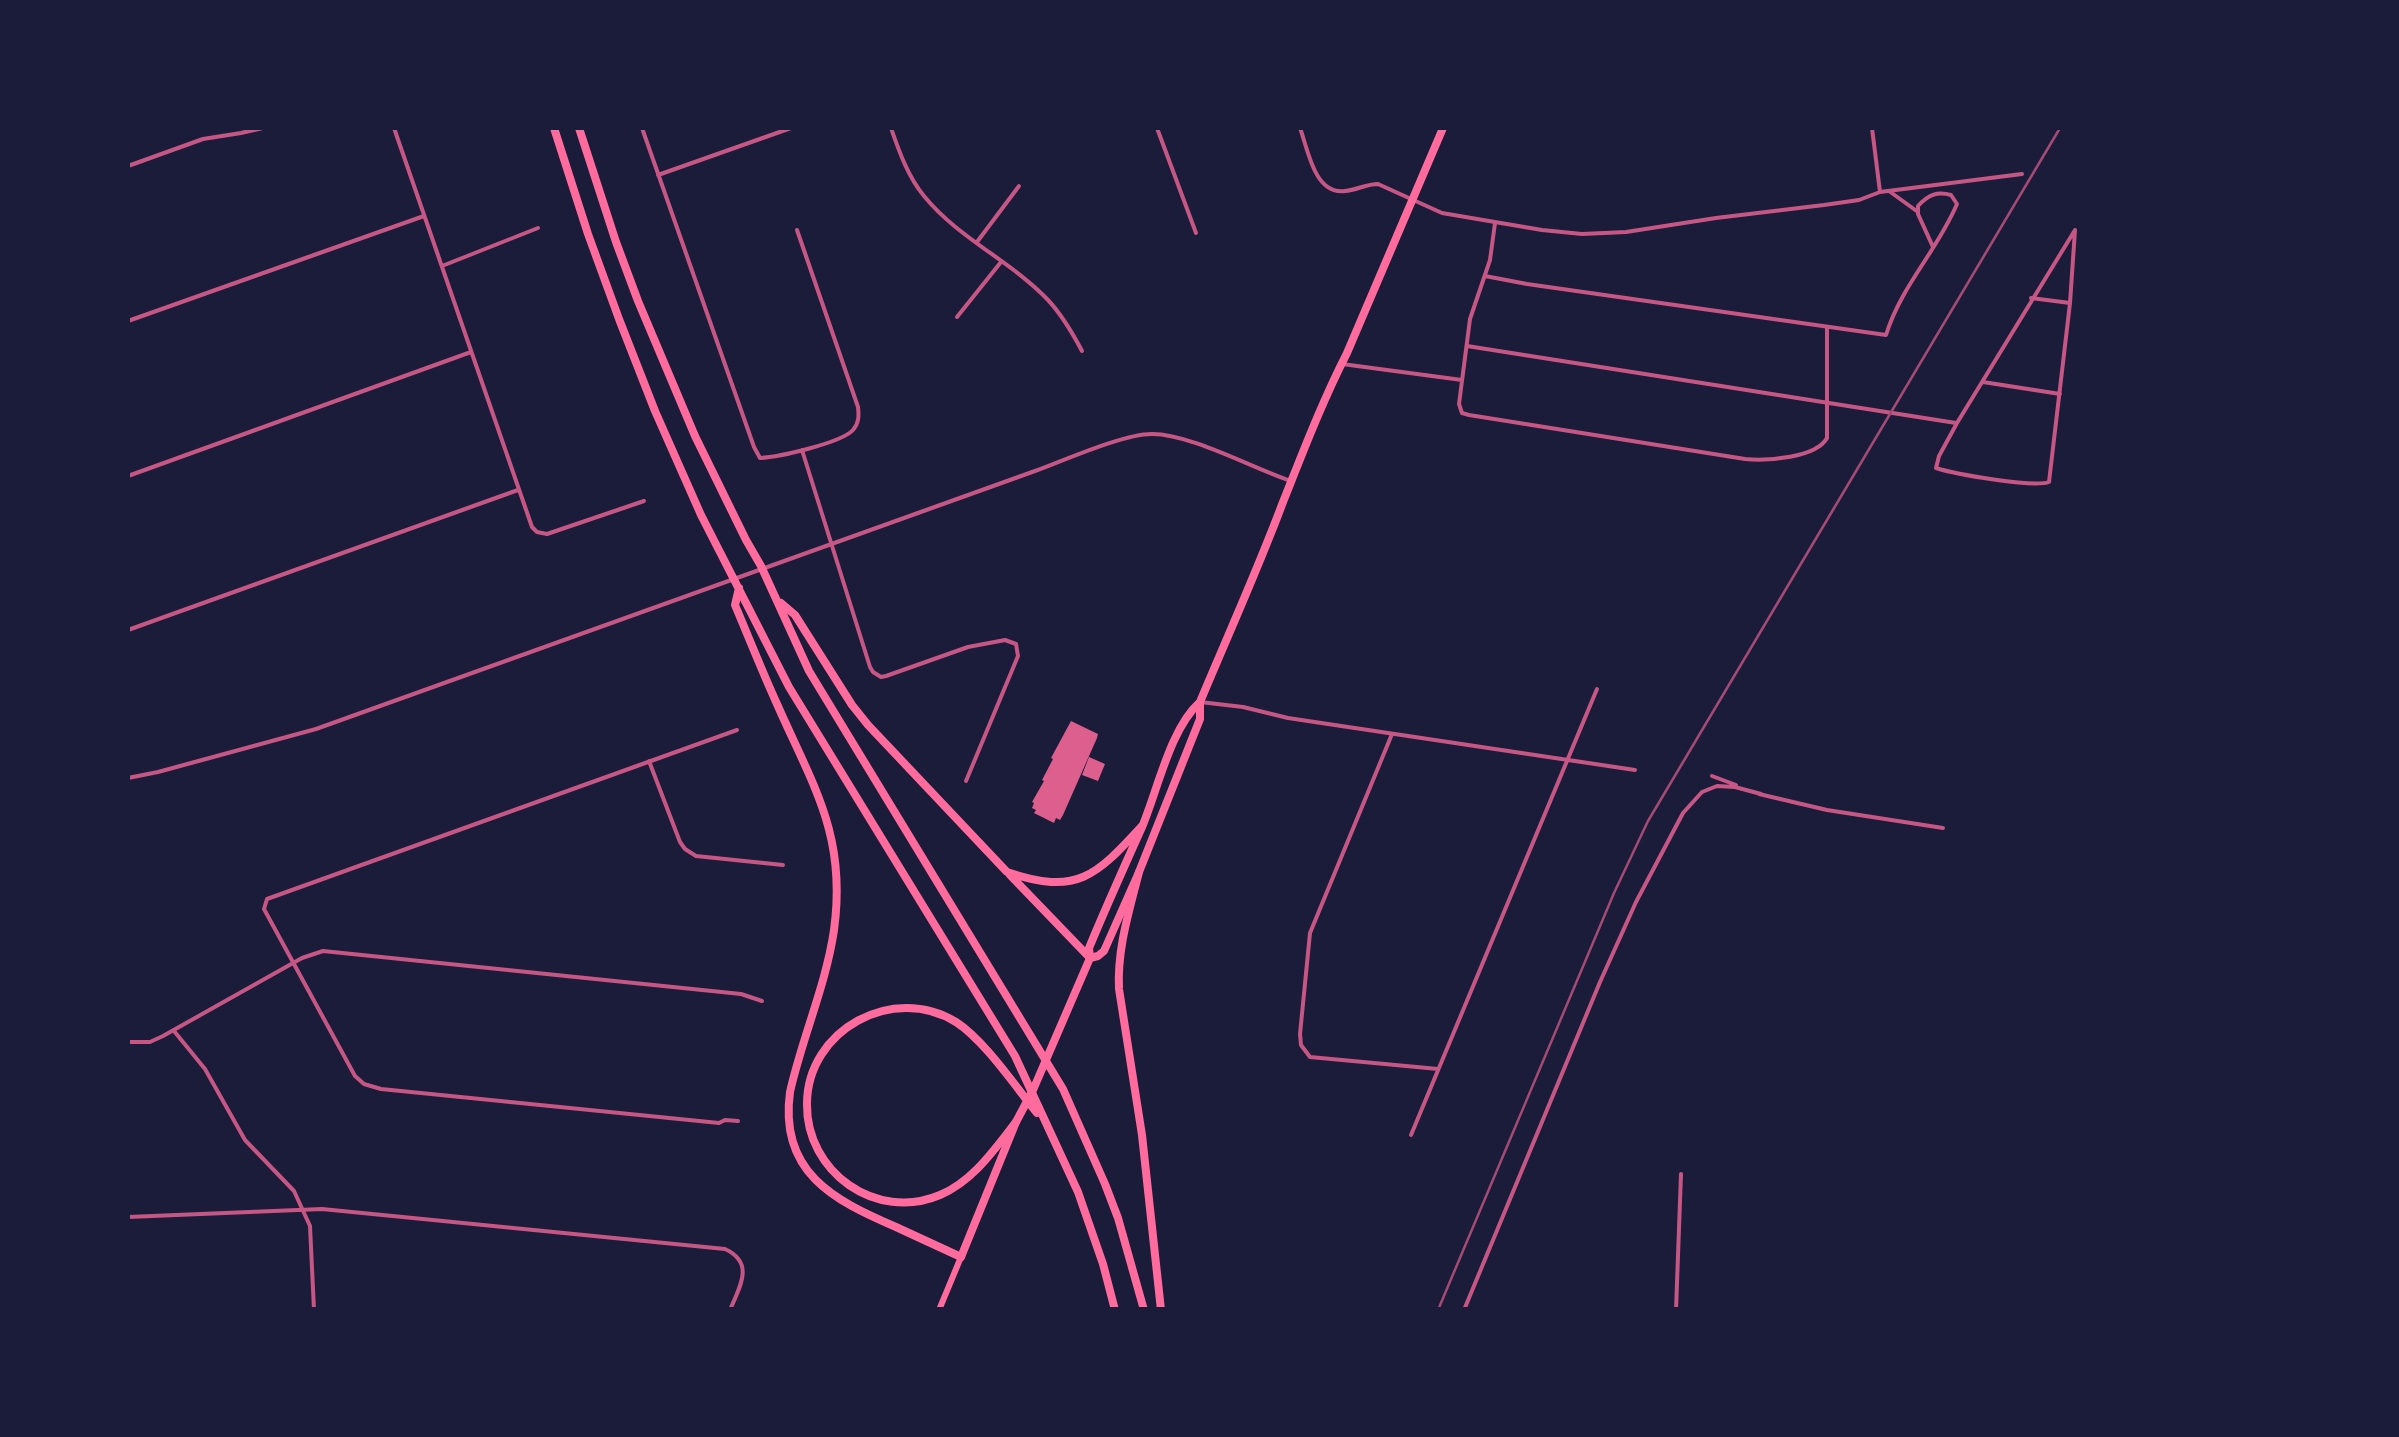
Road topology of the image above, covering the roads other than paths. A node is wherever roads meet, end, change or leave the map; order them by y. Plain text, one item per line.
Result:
1 (262, 128) edge
2 (394, 128) edge
3 (554, 128) edge
4 (579, 128) edge
5 (642, 128) edge
6 (791, 128) edge
7 (891, 128) edge
8 (1157, 128) edge
9 (1300, 128) edge
10 (1444, 128) edge
11 (1872, 128) edge
12 (128, 166) edge
13 (658, 174) junction
14 (2022, 174) dead end
15 (1020, 186) dead end
16 (1889, 191) junction
17 (1880, 192) junction
18 (1413, 200) junction
19 (1918, 212) junction
20 (424, 216) junction
21 (1495, 223) junction
22 (538, 228) dead end
23 (797, 230) dead end
24 (1196, 233) dead end
25 (977, 242) junction
26 (1933, 247) junction
27 (1001, 261) junction
28 (442, 266) junction
29 (1486, 276) junction
30 (2032, 298) junction
31 (2070, 303) junction
32 (957, 316) dead end
33 (128, 321) edge
34 (1827, 327) junction
35 (1466, 346) junction
36 (1082, 351) dead end
37 (472, 352) junction
38 (1341, 364) junction
39 (1462, 380) junction
40 (1982, 382) junction
41 (2060, 394) junction
42 (1826, 402) junction
43 (1957, 423) junction
44 (802, 450) junction
45 (128, 476) edge
46 (1291, 481) junction
47 (519, 490) junction
48 (644, 500) dead end
49 (832, 544) junction
50 (740, 588) junction
51 (776, 599) junction
52 (128, 630) edge
53 (1597, 689) dead end
54 (1200, 702) junction
55 (737, 730) dead end
56 (1392, 734) junction
57 (1568, 760) junction
58 (649, 761) junction
59 (1635, 770) dead end
60 (1712, 776) dead end
61 (128, 778) edge
62 (966, 782) dead end
63 (1761, 794) junction
64 (1142, 826) junction
65 (1943, 828) dead end
66 (783, 865) dead end
67 (1008, 872) junction
68 (1139, 872) junction
69 (1090, 958) junction
70 (292, 964) junction
71 (762, 1001) dead end
72 (174, 1030) junction
73 (128, 1042) edge
74 (1438, 1070) junction
75 (738, 1120) dead end
76 (1016, 1122) junction
77 (1047, 1125) junction
78 (1411, 1135) dead end
79 (1681, 1174) dead end
80 (304, 1210) junction
81 (128, 1217) edge
82 (961, 1257) junction
83 (314, 1310) edge
84 (730, 1310) edge
85 (939, 1310) edge
86 (1116, 1310) edge
87 (1144, 1310) edge
88 (1162, 1310) edge
89 (1464, 1310) edge
90 (1676, 1310) edge

1 - 12 street
2 - 20 street
3 - 50 highway
4 - 51 highway
5 - 13 street
6 - 13 street
7 - 25 street
8 - 24 street
9 - 18 street
10 - 18 highway
11 - 17 street
13 - 44 street
14 - 16 street
15 - 25 street
16 - 17 street
16 - 19 street
17 - 21 street
18 - 21 street
18 - 38 highway
19 - 26 street
19 - 26 street
20 - 28 street
20 - 33 street
21 - 29 street
22 - 28 street
23 - 44 street
25 - 27 street
26 - 34 street
27 - 32 street
27 - 36 street
28 - 37 street
29 - 34 street
29 - 35 street
30 - 31 street
30 - 31 street
30 - 40 street
31 - 41 street
34 - 42 street
35 - 39 street
35 - 42 street
37 - 45 street
37 - 47 street
38 - 39 street
38 - 46 highway
39 - 42 street
40 - 41 street
40 - 43 street
41 - 43 street
42 - 43 street
44 - 49 street
46 - 49 street
46 - 54 highway
47 - 48 street
47 - 52 street
49 - 61 street
49 - 62 street
50 - 77 highway
50 - 82 highway
51 - 67 highway
51 - 87 highway
53 - 57 street
54 - 56 street
54 - 64 highway
54 - 68 highway
55 - 58 street
56 - 57 street
56 - 74 street
57 - 59 street
57 - 74 street
58 - 66 street
58 - 70 street
60 - 63 street
63 - 65 street
63 - 89 street
64 - 67 highway
64 - 69 highway
67 - 69 highway
68 - 69 highway
68 - 88 highway
69 - 76 highway
70 - 71 street
70 - 72 street
70 - 75 street
72 - 73 street
72 - 80 street
74 - 78 street
76 - 77 highway
76 - 82 highway
77 - 86 highway
79 - 90 street
80 - 81 street
80 - 83 street
80 - 84 street
82 - 85 main road

